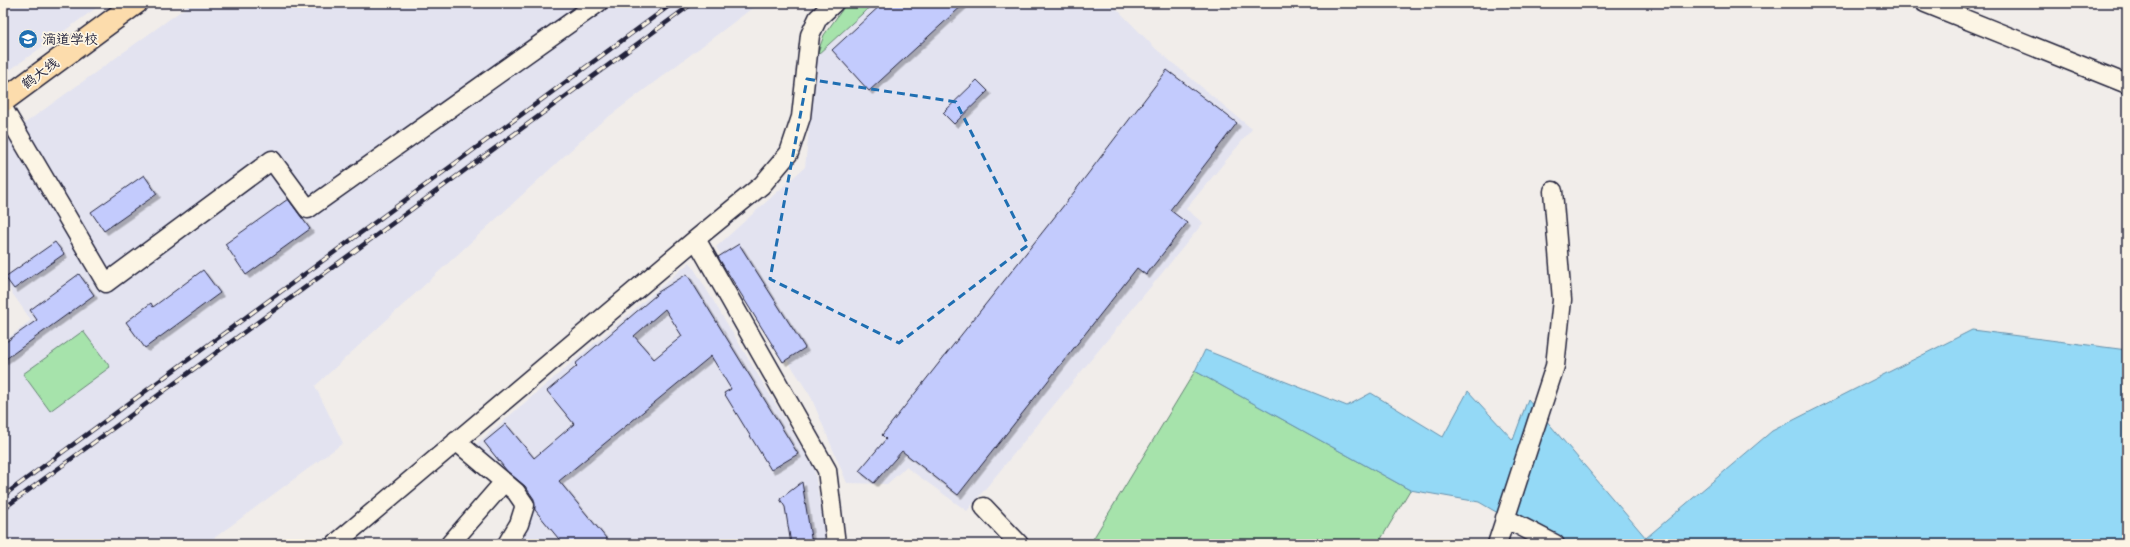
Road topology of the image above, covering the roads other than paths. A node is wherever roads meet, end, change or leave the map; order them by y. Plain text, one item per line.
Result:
1 (136, 3) edge
2 (598, 3) edge
3 (834, 3) edge
4 (1925, 3) edge
5 (2127, 84) edge
6 (3, 100) edge
7 (3, 108) edge
8 (1553, 190) dead end
9 (696, 239) junction
10 (456, 441) junction
11 (504, 482) junction
12 (984, 507) dead end
13 (1505, 518) junction
14 (336, 544) edge
15 (450, 544) edge
16 (507, 544) edge
17 (836, 544) edge
18 (1019, 544) edge
19 (1497, 544) edge
20 (1555, 544) edge

1 - 6 highway, 鹤大线
2 - 7 street
3 - 9 street
4 - 5 street
8 - 13 street
9 - 10 street
9 - 17 street
10 - 11 street
10 - 14 street
11 - 15 street
11 - 16 street
12 - 18 street
13 - 19 street
13 - 20 street

